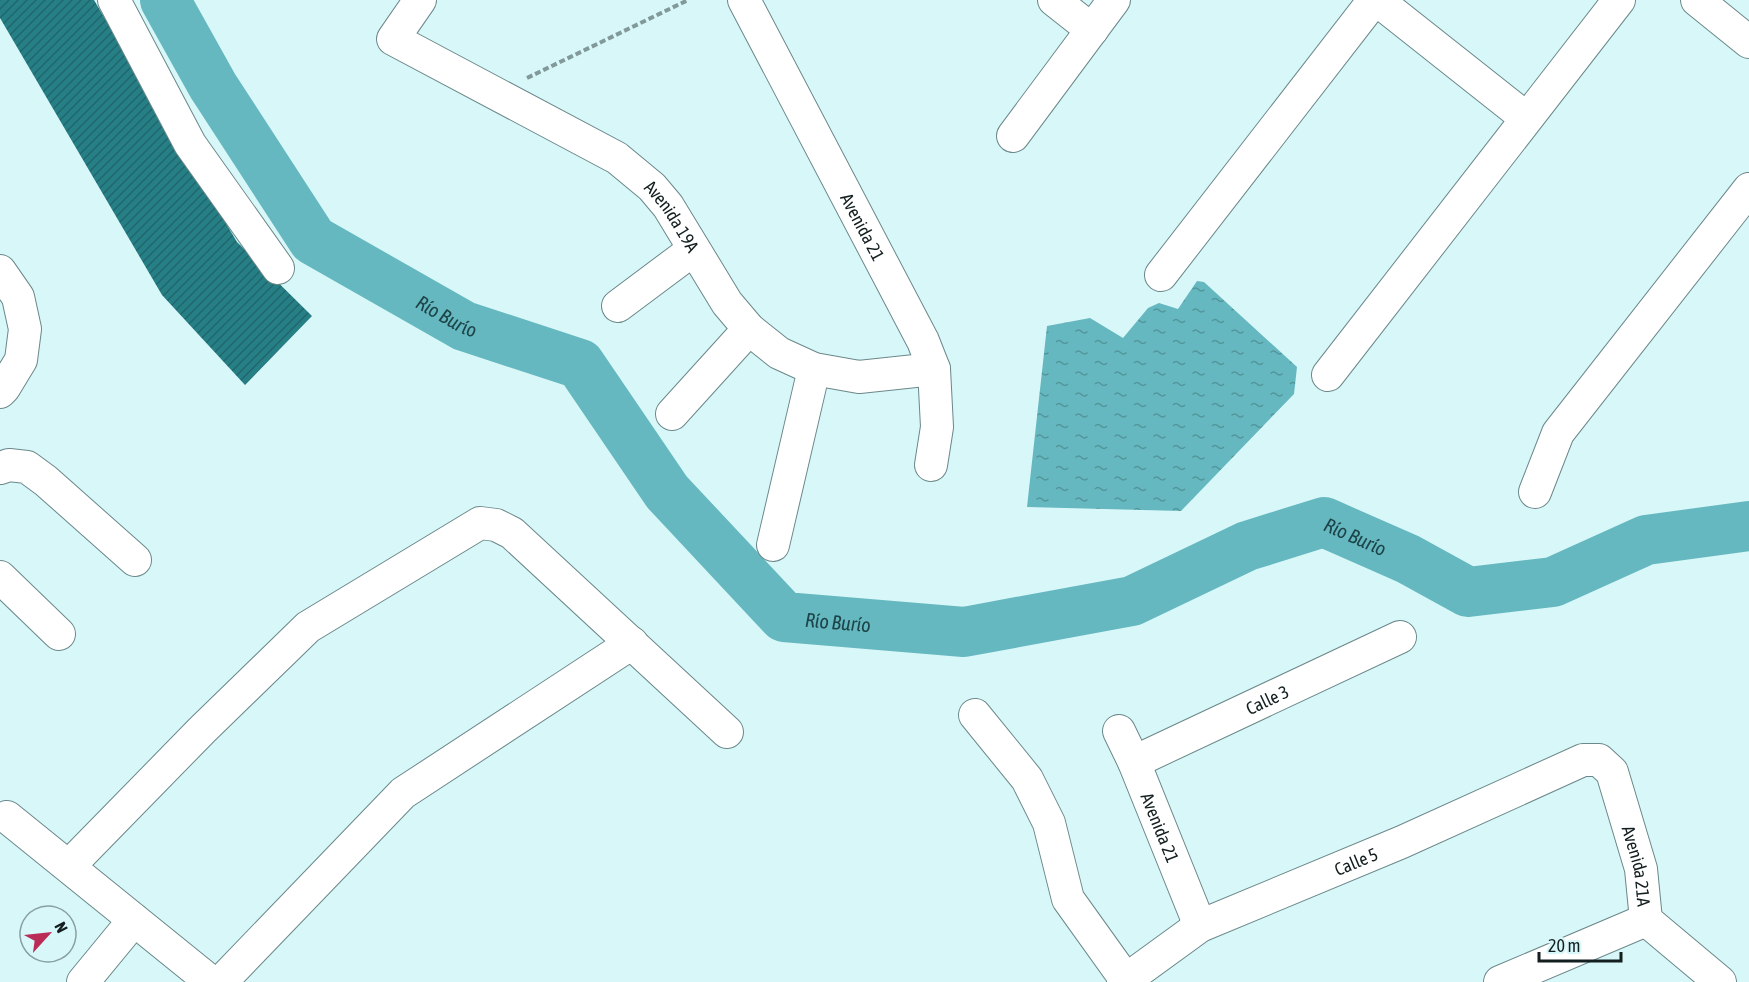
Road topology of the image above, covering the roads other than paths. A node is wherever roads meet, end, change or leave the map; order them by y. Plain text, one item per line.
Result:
1 (114, 0) edge
2 (420, 0) edge
3 (744, 0) edge
4 (1054, 0) edge
5 (1114, 0) edge
6 (1375, 0) edge
7 (1619, 0) edge
8 (1697, 0) edge
9 (1092, 30) junction
10 (1749, 42) edge
11 (1526, 118) junction
12 (1013, 136) dead end
13 (1749, 189) edge
14 (693, 250) junction
15 (278, 268) dead end
16 (0, 271) edge
17 (1161, 275) dead end
18 (618, 306) dead end
19 (749, 329) junction
20 (814, 369) junction
21 (934, 369) junction
22 (1328, 375) dead end
23 (0, 392) edge
24 (672, 414) dead end
25 (932, 465) dead end
26 (0, 468) edge
27 (1534, 492) dead end
28 (773, 545) dead end
29 (135, 560) dead end
30 (0, 578) edge
31 (59, 634) dead end
32 (1400, 637) dead end
33 (632, 643) junction
34 (975, 715) dead end
35 (1119, 731) dead end
36 (727, 732) dead end
37 (1599, 760) joint
38 (1134, 762) junction
39 (7, 817) dead end
40 (69, 866) junction
41 (134, 920) junction
42 (1646, 920) junction
43 (1200, 926) junction
44 (1125, 981) edge
45 (83, 982) edge
46 (211, 982) edge
47 (221, 982) edge
48 (1500, 982) edge
49 (1720, 982) edge

1 - 15 street
2 - 14 street, Avenida 19A
3 - 21 street, Avenida 21
4 - 9 street
5 - 9 street
6 - 11 street
6 - 17 street
7 - 11 street
8 - 10 street
9 - 12 street
11 - 22 street
13 - 27 street
14 - 18 street
14 - 19 street, Avenida 19A
16 - 23 street
19 - 20 street, Avenida 19A
19 - 24 street
20 - 21 street, Avenida 19A
20 - 28 street
21 - 25 street, Avenida 21
26 - 29 street
30 - 31 street
32 - 38 street, Calle 3
33 - 36 street
33 - 40 street
33 - 47 street
34 - 44 street
35 - 38 street, Avenida 21
37 - 42 street, Avenida 21A
37 - 43 street, Calle 5
38 - 43 street, Avenida 21
39 - 40 street
40 - 41 street
41 - 45 street
41 - 46 street
42 - 48 street
42 - 49 street, Avenida 21A
43 - 44 street, Calle 5

